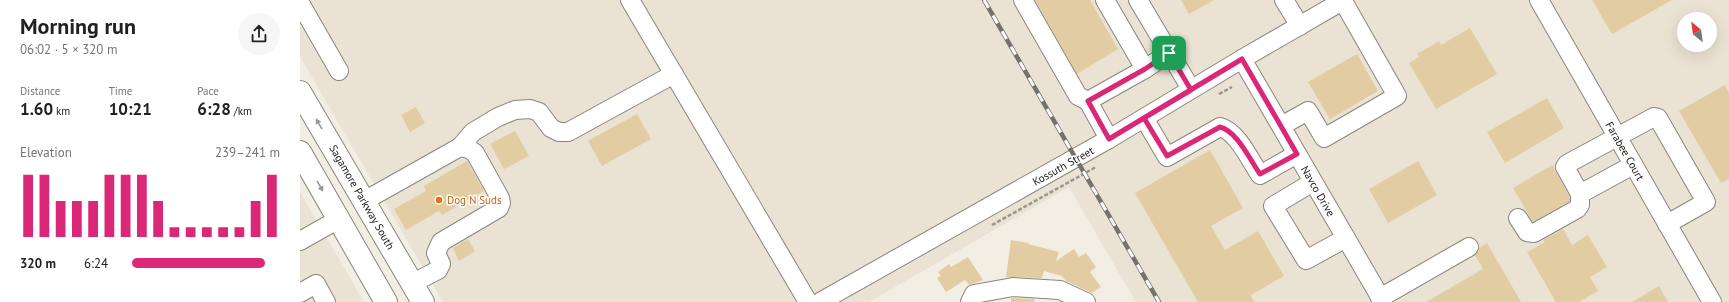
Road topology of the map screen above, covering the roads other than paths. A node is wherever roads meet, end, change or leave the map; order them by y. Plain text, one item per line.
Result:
1 (630, 0) edge
2 (1023, 0) edge
3 (1105, 0) edge
4 (1138, 0) edge
5 (1284, 0) edge
6 (1344, 0) edge
7 (1539, 0) edge
8 (300, 4) edge
9 (1300, 26) junction
10 (1169, 53) junction
11 (1242, 59) junction
12 (1145, 69) junction
13 (339, 71) dead end
14 (674, 74) junction
15 (1191, 90) junction
16 (300, 92) edge
17 (1088, 101) junction
18 (1144, 118) junction
19 (1281, 126) junction
20 (1617, 136) junction
21 (1109, 139) junction
22 (460, 147) junction
23 (300, 152) edge
24 (1297, 154) junction
25 (1633, 165) junction
26 (1313, 182) junction
27 (1580, 194) junction
28 (364, 201) junction
29 (1518, 218) dead end
30 (339, 219) junction
31 (1667, 224) junction
32 (1346, 238) junction
33 (300, 241) edge
34 (1469, 247) dead end
35 (412, 284) junction
36 (300, 293) edge
37 (1382, 300) edge
38 (326, 302) edge
39 (386, 302) edge
40 (424, 302) edge
41 (808, 302) edge
42 (820, 302) edge
43 (970, 302) edge
44 (1086, 302) edge
45 (1712, 302) edge

1 - 14 street
2 - 17 street
3 - 12 street
4 - 10 street
5 - 9 street
6 - 9 street, Kossuth Street
6 - 19 street
7 - 20 street, Farabee Court
8 - 13 street
9 - 11 street, Kossuth Street
10 - 12 street
10 - 15 street
11 - 15 street, Kossuth Street
11 - 19 street, Navco Drive
12 - 17 street
14 - 22 street
14 - 41 street
15 - 18 street, Kossuth Street
28 -> 16 main road, Sagamore Parkway South
17 - 21 street
18 - 21 street, Kossuth Street
18 - 24 street
19 - 24 street, Navco Drive
20 - 25 street, Farabee Court
20 - 27 street
20 - 31 street
21 - 42 street, Kossuth Street
22 - 28 street
22 - 35 street
23 -> 30 main road
24 - 26 street, Navco Drive
25 - 27 street
25 - 31 street, Farabee Court
26 - 32 street, Navco Drive
26 - 32 street
27 - 29 street
28 - 35 main road, Sagamore Parkway South
30 - 33 street
30 - 39 main road
31 - 45 street, Farabee Court
32 - 37 street, Navco Drive
34 - 37 street
35 - 40 main road, Sagamore Parkway South
36 - 38 street
43 - 44 street

